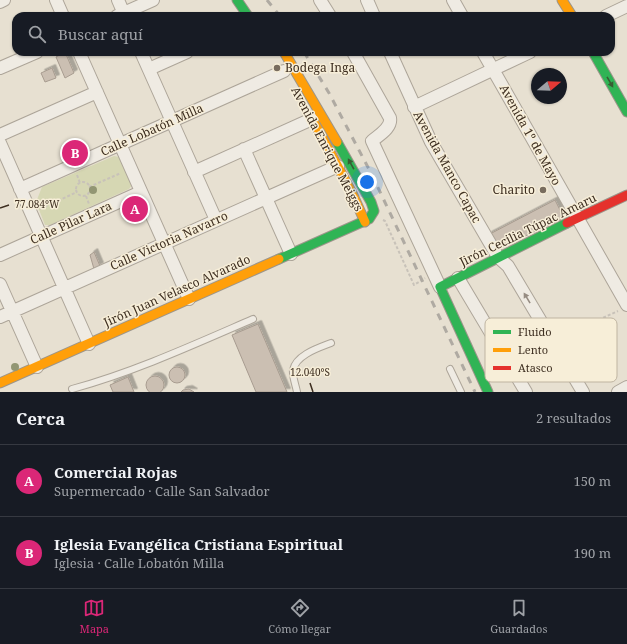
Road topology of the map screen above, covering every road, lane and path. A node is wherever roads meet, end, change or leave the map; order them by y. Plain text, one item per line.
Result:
1 (4, 0) edge
2 (56, 0) edge
3 (118, 0) edge
4 (153, 0) edge
5 (237, 0) edge
6 (248, 0) edge
7 (320, 0) edge
8 (367, 0) edge
9 (453, 0) edge
10 (562, 0) edge
11 (0, 2) edge
12 (627, 6) edge
13 (61, 12) edge
14 (121, 12) edge
15 (128, 12) edge
16 (251, 12) edge
17 (252, 12) edge
18 (328, 12) edge
19 (372, 12) edge
20 (460, 12) edge
21 (570, 12) edge
22 (614, 12) edge
23 (28, 56) edge
24 (81, 56) edge
25 (143, 56) edge
26 (178, 56) edge
27 (286, 56) edge
28 (355, 56) edge
29 (392, 56) edge
30 (485, 56) edge
31 (522, 56) edge
32 (594, 56) edge
33 (0, 68) edge
34 (149, 69) junction
35 (493, 70) junction
36 (284, 71) dead end
37 (97, 92) junction
38 (414, 107) junction
39 (627, 112) edge
40 (310, 116) joint
41 (172, 121) junction
42 (0, 135) edge
43 (0, 143) edge
44 (120, 144) junction
45 (244, 150) junction
46 (338, 166) junction
47 (131, 169) junction
48 (194, 172) junction
49 (89, 187) junction
50 (20, 188) junction
51 (77, 192) junction
52 (141, 192) junction
53 (627, 195) edge
54 (266, 198) junction
55 (31, 213) junction
56 (372, 215) junction
57 (577, 218) junction
58 (216, 220) junction
59 (365, 222) junction
60 (41, 236) junction
61 (164, 243) junction
62 (291, 254) junction
63 (0, 255) edge
64 (498, 257) junction
65 (427, 276) dead end
66 (458, 278) junction
67 (0, 284) edge
68 (440, 287) junction
69 (64, 288) junction
70 (189, 300) junction
71 (624, 308) edge
72 (12, 311) junction
73 (0, 317) edge
74 (539, 318) edge
75 (602, 318) edge
76 (253, 319) dead end
77 (485, 323) edge
78 (331, 343) dead end
79 (89, 344) junction
80 (37, 367) junction
81 (450, 369) dead end
82 (520, 382) edge
83 (577, 382) edge
84 (0, 383) edge
85 (627, 387) edge
86 (73, 391) edge
87 (65, 392) edge
88 (297, 392) edge
89 (461, 392) edge
90 (488, 392) edge
91 (526, 392) edge
92 (583, 392) edge
93 (618, 392) edge

1 - 11 street
2 - 13 street
3 - 14 street
4 - 15 street
5 - 16 street
6 - 17 street
7 - 18 street
8 - 19 street
9 - 20 street
10 - 21 street
12 - 22 street
23 - 33 street
24 - 37 street
25 - 34 street
26 - 34 street
56 -> 27 street, Avenida Enrique Meiggs
28 - 68 street
29 - 38 street, Avenida Manco Capac
30 - 35 street, Avenida 1º de Mayo
31 - 35 street
32 -> 39 street
34 - 41 street
35 - 38 street
35 - 57 street, Avenida 1º de Mayo
36 - 41 street, Calle Lobatón Milla
37 - 42 street
37 - 44 street
38 - 64 street, Avenida Manco Capac
40 - 45 street
40 - 46 street, Avenida Enrique Meiggs
41 - 44 street, Calle Lobatón Milla
41 - 48 street
43 - 50 street
44 - 47 street
44 - 50 street, Calle Lobatón Milla
45 - 48 street
45 - 54 street
46 - 54 street, Calle Victoria Navarro
46 - 59 street, Avenida Enrique Meiggs
47 - 49 path
47 - 52 street
48 - 58 street
49 - 51 path
49 - 51 path
50 - 55 street
51 - 55 path
52 - 60 street, Calle Pilar Lara
52 - 61 street
53 - 57 street, Jirón Cecilia Túpac Amaru
54 - 58 street, Calle Victoria Navarro
54 - 62 street
55 - 60 street
56 - 59 street, Avenida Enrique Meiggs
56 - 65 path
57 - 64 street, Jirón Cecilia Túpac Amaru
57 - 71 street, Avenida 1º de Mayo
58 - 61 street, Calle Victoria Navarro
59 - 62 street, Jirón Juan Velasco Alvarado
60 - 63 street, Calle Pilar Lara
60 - 69 street
61 - 69 street, Calle Victoria Navarro
61 - 70 street
62 - 70 street, Jirón Juan Velasco Alvarado
64 - 66 street, Jirón Cecilia Túpac Amaru
74 -> 64 street, Avenida Manco Capac
66 - 68 street, Jirón Cecilia Túpac Amaru
66 - 77 street
67 - 72 street
68 - 90 street
69 - 72 street, Calle Victoria Navarro
69 - 79 street
70 - 79 street, Jirón Juan Velasco Alvarado
71 - 75 path
72 - 73 street, Calle Victoria Navarro
72 - 80 street
76 - 86 lane
78 - 88 lane
79 - 80 street, Jirón Juan Velasco Alvarado
80 - 84 street, Jirón Juan Velasco Alvarado
81 - 89 lane
82 - 91 street
92 -> 83 street, Avenida Manco Capac
85 - 93 street
86 - 87 lane

